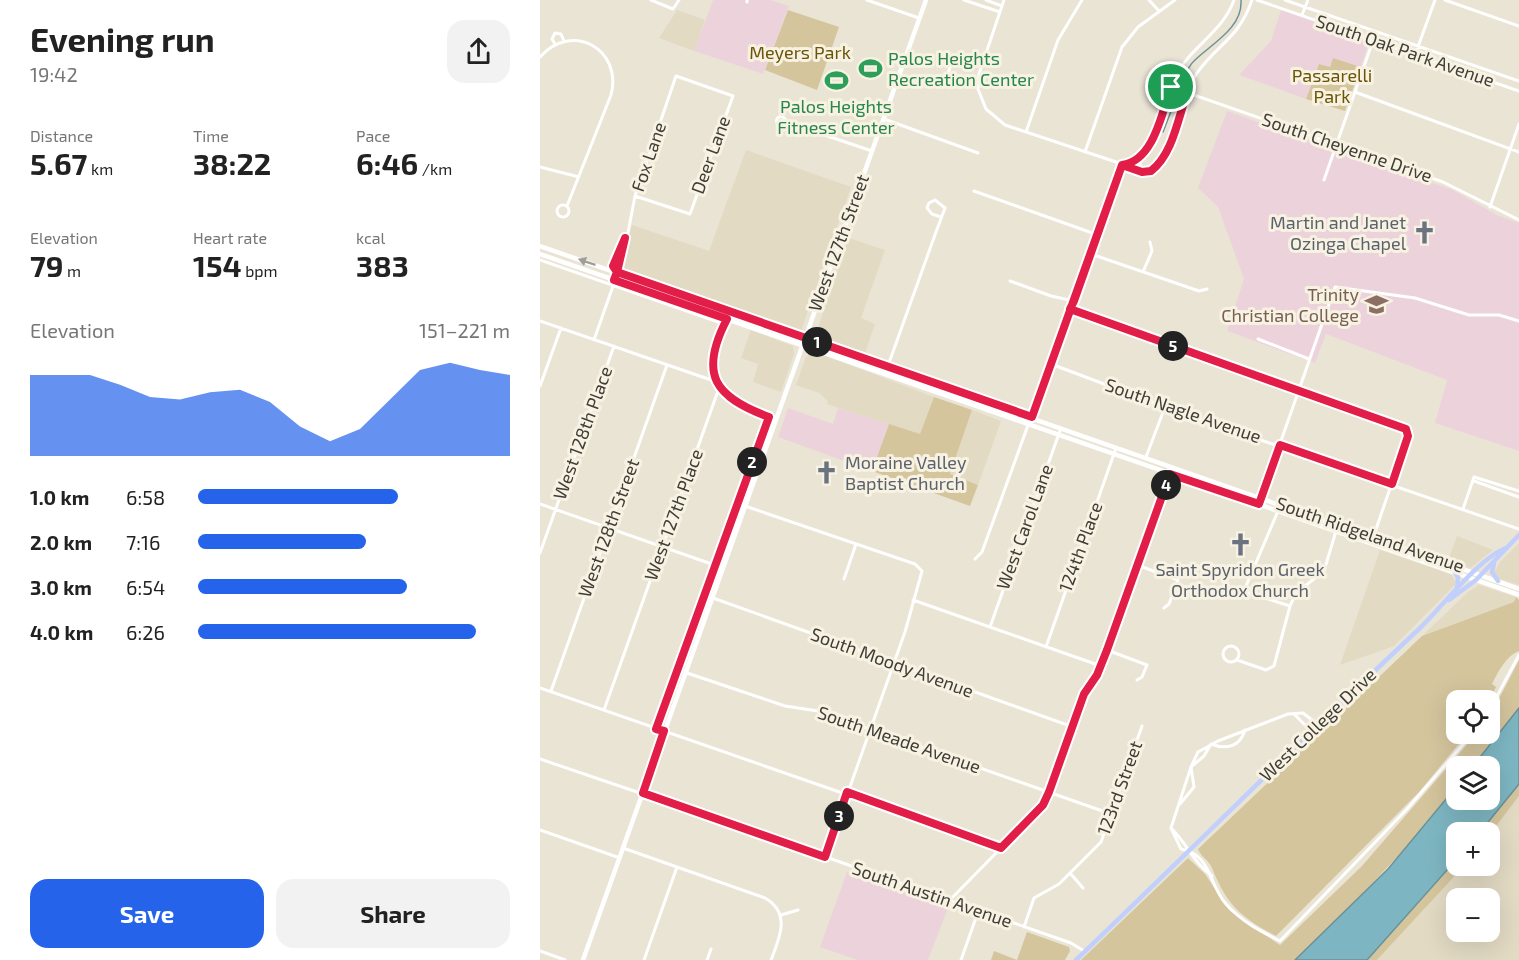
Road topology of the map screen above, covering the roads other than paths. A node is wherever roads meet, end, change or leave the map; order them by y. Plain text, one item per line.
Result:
1 (651, 0) edge
2 (679, 0) edge
3 (867, 0) edge
4 (926, 0) edge
5 (964, 0) edge
6 (986, 0) edge
7 (1004, 0) edge
8 (1082, 0) edge
9 (1149, 0) edge
10 (1175, 0) edge
11 (1234, 0) edge
12 (1252, 0) edge
13 (1257, 0) edge
14 (1285, 0) edge
15 (1308, 0) edge
16 (1435, 0) edge
17 (1445, 0) edge
18 (1002, 6) junction
19 (1305, 7) junction
20 (1159, 11) junction
21 (1000, 12) junction
22 (1302, 15) junction
23 (919, 18) junction
24 (1519, 26) edge
25 (1376, 31) junction
26 (1373, 40) junction
27 (564, 41) junction
28 (555, 44) junction
29 (1418, 46) junction
30 (1415, 55) junction
31 (540, 57) edge
32 (981, 65) junction
33 (946, 79) dead end
34 (1519, 81) edge
35 (1171, 87) junction
36 (1519, 91) edge
37 (1355, 92) junction
38 (1187, 93) junction
39 (733, 96) joint
40 (884, 118) junction
41 (786, 122) dead end
42 (1519, 124) edge
43 (1026, 132) junction
44 (1336, 144) junction
45 (1510, 149) junction
46 (872, 151) junction
47 (1519, 152) edge
48 (978, 153) dead end
49 (1085, 153) junction
50 (1139, 158) junction
51 (1124, 165) junction
52 (540, 167) edge
53 (1146, 172) junction
54 (579, 178) junction
55 (1324, 180) dead end
56 (974, 191) dead end
57 (635, 196) junction
58 (567, 206) junction
59 (1490, 207) junction
60 (942, 217) junction
61 (1519, 220) edge
62 (1098, 235) junction
63 (1150, 242) dead end
64 (540, 246) edge
65 (540, 254) edge
66 (1091, 254) junction
67 (540, 260) edge
68 (617, 272) junction
69 (1143, 272) junction
70 (614, 280) junction
71 (1010, 281) dead end
72 (613, 286) junction
73 (1207, 289) dead end
74 (1074, 301) junction
75 (1070, 309) junction
76 (540, 321) edge
77 (1519, 321) edge
78 (725, 322) junction
79 (561, 328) junction
80 (805, 338) junction
81 (1258, 339) dead end
82 (594, 340) junction
83 (803, 344) junction
84 (614, 346) junction
85 (1309, 359) junction
86 (1051, 364) junction
87 (667, 365) junction
88 (888, 367) junction
89 (885, 374) junction
90 (717, 382) junction
91 (540, 386) edge
92 (719, 388) junction
93 (1300, 391) junction
94 (1165, 407) junction
95 (769, 417) junction
96 (1032, 417) junction
97 (776, 419) junction
98 (1029, 424) junction
99 (1061, 427) junction
100 (1058, 434) junction
101 (1280, 445) junction
102 (1117, 447) junction
103 (1114, 454) junction
104 (1146, 457) junction
105 (1173, 466) junction
106 (1170, 474) junction
107 (1474, 481) junction
108 (1392, 484) junction
109 (1501, 484) junction
110 (1499, 490) junction
111 (1519, 490) edge
112 (1261, 497) junction
113 (1519, 497) edge
114 (540, 504) edge
115 (1259, 504) junction
116 (745, 506) junction
117 (556, 509) junction
118 (1463, 509) junction
119 (1278, 511) junction
120 (609, 528) junction
121 (1519, 529) edge
122 (1336, 531) junction
123 (1519, 535) edge
124 (1374, 537) junction
125 (856, 544) junction
126 (1371, 544) junction
127 (662, 547) junction
128 (1506, 548) junction
129 (540, 553) edge
130 (975, 559) dead end
131 (1494, 563) junction
132 (716, 565) junction
133 (1137, 565) junction
134 (723, 568) junction
135 (1454, 571) junction
136 (1474, 572) junction
137 (1481, 575) junction
138 (1470, 577) junction
139 (844, 579) dead end
140 (1476, 580) junction
141 (1498, 581) junction
142 (1519, 589) edge
143 (1456, 590) junction
144 (1519, 595) edge
145 (712, 598) junction
146 (913, 600) junction
147 (1448, 601) junction
148 (1290, 606) junction
149 (1164, 608) dead end
150 (990, 627) junction
151 (1046, 647) junction
152 (1107, 650) junction
153 (1519, 655) edge
154 (1236, 660) junction
155 (894, 663) junction
156 (1101, 666) junction
157 (685, 672) junction
158 (1137, 680) dead end
159 (540, 688) edge
160 (1500, 690) edge
161 (551, 691) junction
162 (604, 710) junction
163 (1294, 714) junction
164 (1317, 724) junction
165 (1142, 726) dead end
166 (1073, 727) junction
167 (870, 728) junction
168 (656, 729) junction
169 (1245, 730) junction
170 (664, 731) junction
171 (1311, 731) junction
172 (1211, 744) junction
173 (1463, 744) edge
174 (540, 759) edge
175 (1191, 767) junction
176 (847, 792) junction
177 (1049, 792) junction
178 (643, 794) junction
179 (1178, 805) junction
180 (1111, 814) junction
181 (1171, 828) junction
182 (540, 830) edge
183 (623, 848) junction
184 (1001, 848) junction
185 (1188, 850) junction
186 (825, 857) junction
187 (620, 858) junction
188 (677, 867) junction
189 (1070, 873) junction
190 (1083, 888) dead end
191 (949, 901) junction
192 (798, 910) dead end
193 (978, 912) junction
194 (781, 915) junction
195 (1024, 927) junction
196 (711, 949) dead end
197 (540, 951) edge
198 (1085, 952) junction
199 (565, 960) edge
200 (583, 960) edge
201 (644, 960) edge
202 (707, 960) edge
203 (771, 960) edge
204 (960, 960) edge
205 (1076, 960) edge

1 - 2 street
3 - 23 street
4 - 23 main road, West 127th Street
5 - 21 street
6 - 18 street
7 - 18 street
8 - 43 street
9 - 20 street
10 - 20 street
11 - 35 street
12 - 38 street
13 - 22 street, South Oak Park Avenue
14 - 19 street
15 - 19 street
16 - 29 street
17 - 24 street
18 - 21 street
19 - 22 street
19 - 25 street
20 - 49 street
21 - 32 street
22 - 26 street, South Oak Park Avenue
23 - 40 main road, West 127th Street
25 - 26 street
25 - 29 street
26 - 30 street, South Oak Park Avenue
26 - 37 street
27 - 28 street
27 - 28 street
27 - 54 street
28 - 31 street
29 - 30 street
29 - 34 street
30 - 36 street, South Oak Park Avenue
32 - 33 street
32 - 43 street
35 - 38 street, South Cheyenne Drive
35 - 50 street
37 - 44 street
37 - 45 street
38 - 44 street, South Cheyenne Drive
38 - 53 street
39 - 57 street, Deer Lane
39 - 57 street, Fox Lane
40 - 46 main road, West 127th Street
40 - 48 street
41 - 46 street
42 - 45 street
43 - 49 street
44 - 55 street
44 - 59 street, South Cheyenne Drive
45 - 47 street
45 - 59 street
46 - 80 main road, West 127th Street
49 - 51 street
50 - 51 street
50 - 53 street
51 - 53 street
51 - 62 street
52 - 54 street
54 - 58 street
56 - 62 street
57 - 68 street, Fox Lane
58 - 58 street
59 - 61 street, South Cheyenne Drive
60 - 60 street
60 - 88 street
62 - 66 street
63 - 69 street
68 -> 64 main road, South Ridgeland Avenue
65 - 70 main road, South Ridgeland Avenue
66 - 69 street
66 - 74 street
67 - 72 street
68 - 70 street
68 - 80 main road, South Ridgeland Avenue
69 - 73 street
70 - 78 main road, South Ridgeland Avenue
71 - 74 street
72 - 78 street
72 - 82 street
74 - 75 street
75 - 86 street
75 - 93 street
76 - 79 street
77 - 85 street
78 - 83 main road, South Ridgeland Avenue
78 - 90 street
79 - 82 street
79 - 91 street
80 - 83 main road, West 127th Street
80 - 88 main road, South Ridgeland Avenue
81 - 85 street
82 - 84 street
83 - 89 main road, South Ridgeland Avenue
83 - 97 main road, West 127th Street
84 - 87 street
84 - 117 street, West 128th Place
85 - 93 street
86 - 94 street, South Nagle Avenue
86 - 96 street
87 - 90 street
87 - 120 street, West 128th Street
88 - 89 street
88 - 96 main road, South Ridgeland Avenue
89 - 98 main road, South Ridgeland Avenue
90 - 92 street
92 - 95 street
92 - 127 street, West 127th Place
93 - 101 street
93 - 108 street
94 - 101 street, South Nagle Avenue
94 - 104 street
95 - 97 street
95 - 132 street
96 - 98 street
96 - 99 main road, South Ridgeland Avenue
97 - 116 main road, West 127th Street
98 - 100 main road, South Ridgeland Avenue
98 - 130 street
99 - 100 street, West Carol Lane
99 - 102 main road, South Ridgeland Avenue
100 - 103 main road, South Ridgeland Avenue
100 - 150 street, West Carol Lane
101 - 108 street, South Nagle Avenue
101 - 112 street
102 - 103 street, 124th Place
102 - 104 main road, South Ridgeland Avenue
103 - 106 main road, South Ridgeland Avenue
103 - 151 street, 124th Place
104 - 105 main road, South Ridgeland Avenue
105 - 106 street
105 - 112 main road, South Ridgeland Avenue
106 - 115 main road, South Ridgeland Avenue
106 - 133 street
107 - 109 street
107 - 110 street
107 - 118 street
108 - 118 street, South Nagle Avenue
108 - 124 street
109 - 110 street
109 - 111 street
110 - 113 street
112 - 115 street
112 - 124 main road, South Ridgeland Avenue
114 - 117 street
115 - 119 main road, South Ridgeland Avenue
116 - 125 street
116 - 134 main road, West 127th Street
117 - 120 street
117 - 129 street, West 128th Place
118 - 121 street, South Nagle Avenue
119 - 122 main road, South Ridgeland Avenue
119 - 148 street
120 - 127 street
120 - 161 street, West 128th Street
122 - 126 main road, South Ridgeland Avenue
122 - 148 street
123 - 128 main road, West College Drive
124 - 126 street
124 - 136 main road, South Ridgeland Avenue
125 - 139 street
125 - 146 street
126 - 135 main road, South Ridgeland Avenue
127 - 132 street
127 - 162 street, West 127th Place
128 - 131 main road, West College Drive
128 - 136 main road, West College Drive
131 - 137 main road, West College Drive
131 - 141 main road
132 - 134 street
132 - 168 street
133 - 149 street
133 - 152 street
134 - 145 main road, West 127th Street
135 - 138 main road, South Ridgeland Avenue
135 - 143 main road
136 - 137 main road, South Ridgeland Avenue
136 - 138 main road, West College Drive
137 - 140 main road, West College Drive
137 - 141 main road, South Ridgeland Avenue
138 - 140 main road, South Ridgeland Avenue
138 - 143 main road, West College Drive
140 - 144 main road, South Ridgeland Avenue
140 - 147 main road, West College Drive
141 - 142 main road, South Ridgeland Avenue
143 - 147 main road, West College Drive
145 - 155 street, South Moody Avenue
145 - 157 main road, West 127th Street
146 - 150 street
146 - 155 street
147 - 164 main road, West College Drive
148 - 154 street
150 - 151 street
151 - 156 street
152 - 156 street
152 - 158 street
153 - 160 street
154 - 154 street
155 - 166 street, South Moody Avenue
155 - 167 street
156 - 166 street
157 - 167 street, South Meade Avenue
157 - 170 main road, West 127th Street
159 - 161 street
161 - 162 street
162 - 168 street
163 - 164 street
163 - 169 street
163 - 171 street
164 - 171 main road, West College Drive
165 - 180 street, 123rd Street
166 - 177 street
167 - 176 street
167 - 177 street, South Meade Avenue
168 - 170 street
169 - 172 street
169 - 172 street
170 - 176 street
170 - 178 main road, West 127th Street
171 - 185 main road, West College Drive
172 - 175 street
173 - 185 street
174 - 178 street, South Austin Avenue
175 - 179 street
175 - 179 street
176 - 184 street
176 - 186 street
177 - 180 street, South Meade Avenue
177 - 184 street
178 - 183 main road, West 127th Street
178 - 186 street, South Austin Avenue
179 - 181 street
180 - 189 street, 123rd Street
181 - 185 street
181 - 185 street
182 - 187 street
183 - 187 main road, West 127th Street
183 - 188 street
184 - 191 street
185 - 198 main road, West College Drive
186 - 191 street, South Austin Avenue
187 - 200 main road, West 127th Street
188 - 194 street
188 - 201 street
189 - 190 street
189 - 195 street, 123rd Street
191 - 193 street, South Austin Avenue
192 - 194 street
193 - 195 street, South Austin Avenue
193 - 204 street
194 - 203 street
195 - 198 street, South Austin Avenue
196 - 202 street
197 - 199 street
198 - 205 main road, West College Drive

